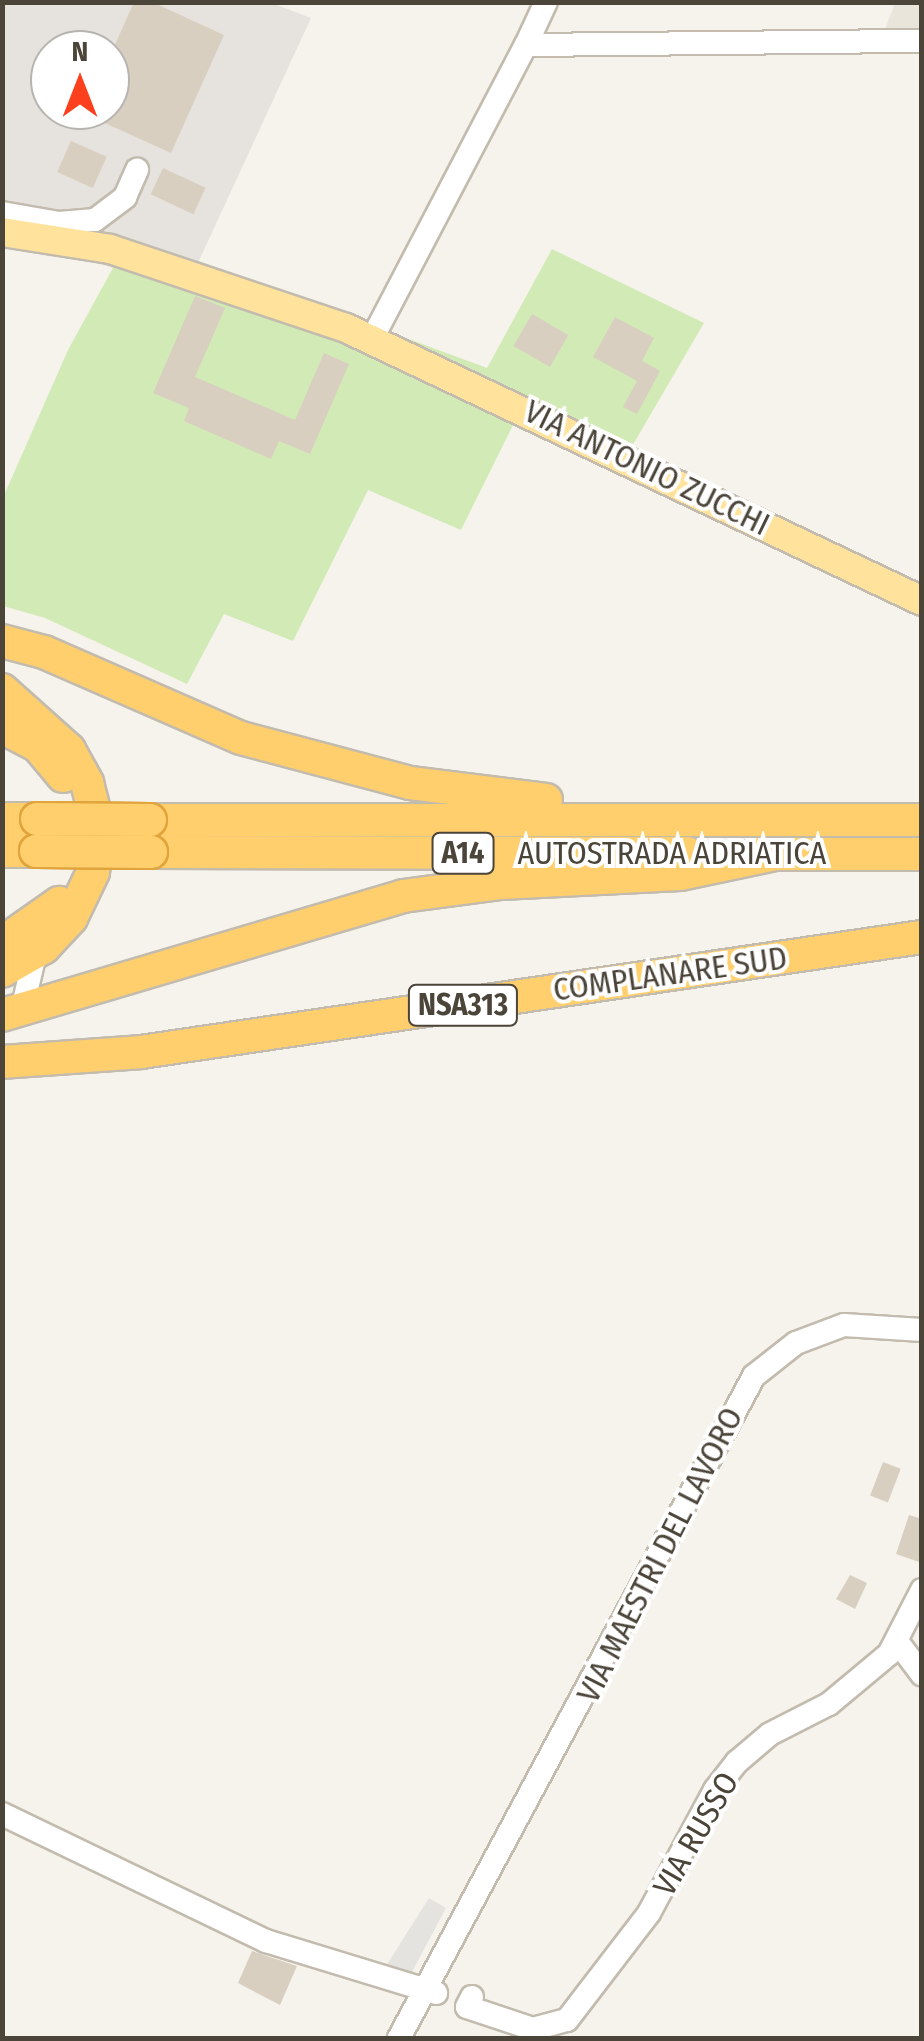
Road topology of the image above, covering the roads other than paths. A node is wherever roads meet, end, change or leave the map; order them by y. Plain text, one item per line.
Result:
1 (546, 2) edge
2 (922, 41) edge
3 (526, 45) junction
4 (136, 170) dead end
5 (2, 213) edge
6 (2, 232) edge
7 (372, 340) junction
8 (922, 601) edge
9 (2, 641) edge
10 (2, 690) edge
11 (2, 728) edge
12 (2, 819) edge
13 (673, 820) junction
14 (922, 820) edge
15 (36, 835) junction
16 (151, 836) junction
17 (2, 851) edge
18 (774, 854) junction
19 (922, 854) edge
20 (922, 938) edge
21 (2, 944) edge
22 (35, 954) junction
23 (2, 971) edge
24 (12, 1012) edge
25 (2, 1062) edge
26 (922, 1330) edge
27 (922, 1590) edge
28 (899, 1644) junction
29 (922, 1674) edge
30 (2, 1814) edge
31 (431, 1991) junction
32 (472, 1997) dead end
33 (548, 2034) edge
34 (400, 2038) edge
35 (411, 2038) edge

1 - 3 street
2 - 3 street
3 - 7 street
4 - 5 street
6 - 7 main road, VIA ANTONIO ZUCCHI
7 - 8 main road, VIA ANTONIO ZUCCHI
9 - 13 highway
10 - 22 highway
11 - 21 highway
12 - 15 highway, AUTOSTRADA ADRIATICA / A14
13 - 14 highway, AUTOSTRADA ADRIATICA / A14
13 - 16 highway, AUTOSTRADA ADRIATICA / A14
15 - 16 highway, AUTOSTRADA ADRIATICA / A14, bridge
15 - 17 highway, AUTOSTRADA ADRIATICA / A14
16 - 18 highway, AUTOSTRADA ADRIATICA / A14
18 - 19 highway, AUTOSTRADA ADRIATICA / A14
18 - 24 highway
20 - 25 highway, COMPLANARE SUD / NSA313
22 - 23 highway
22 - 24 street
26 - 31 street, VIA MAESTRI DEL LAVORO
27 - 28 street, VIA RUSSO
28 - 29 street
28 - 33 street, VIA RUSSO
30 - 31 street
31 - 34 street, VIA MAESTRI DEL LAVORO
31 - 35 street, VIA MAESTRI DEL LAVORO
32 - 33 street, VIA RUSSO

